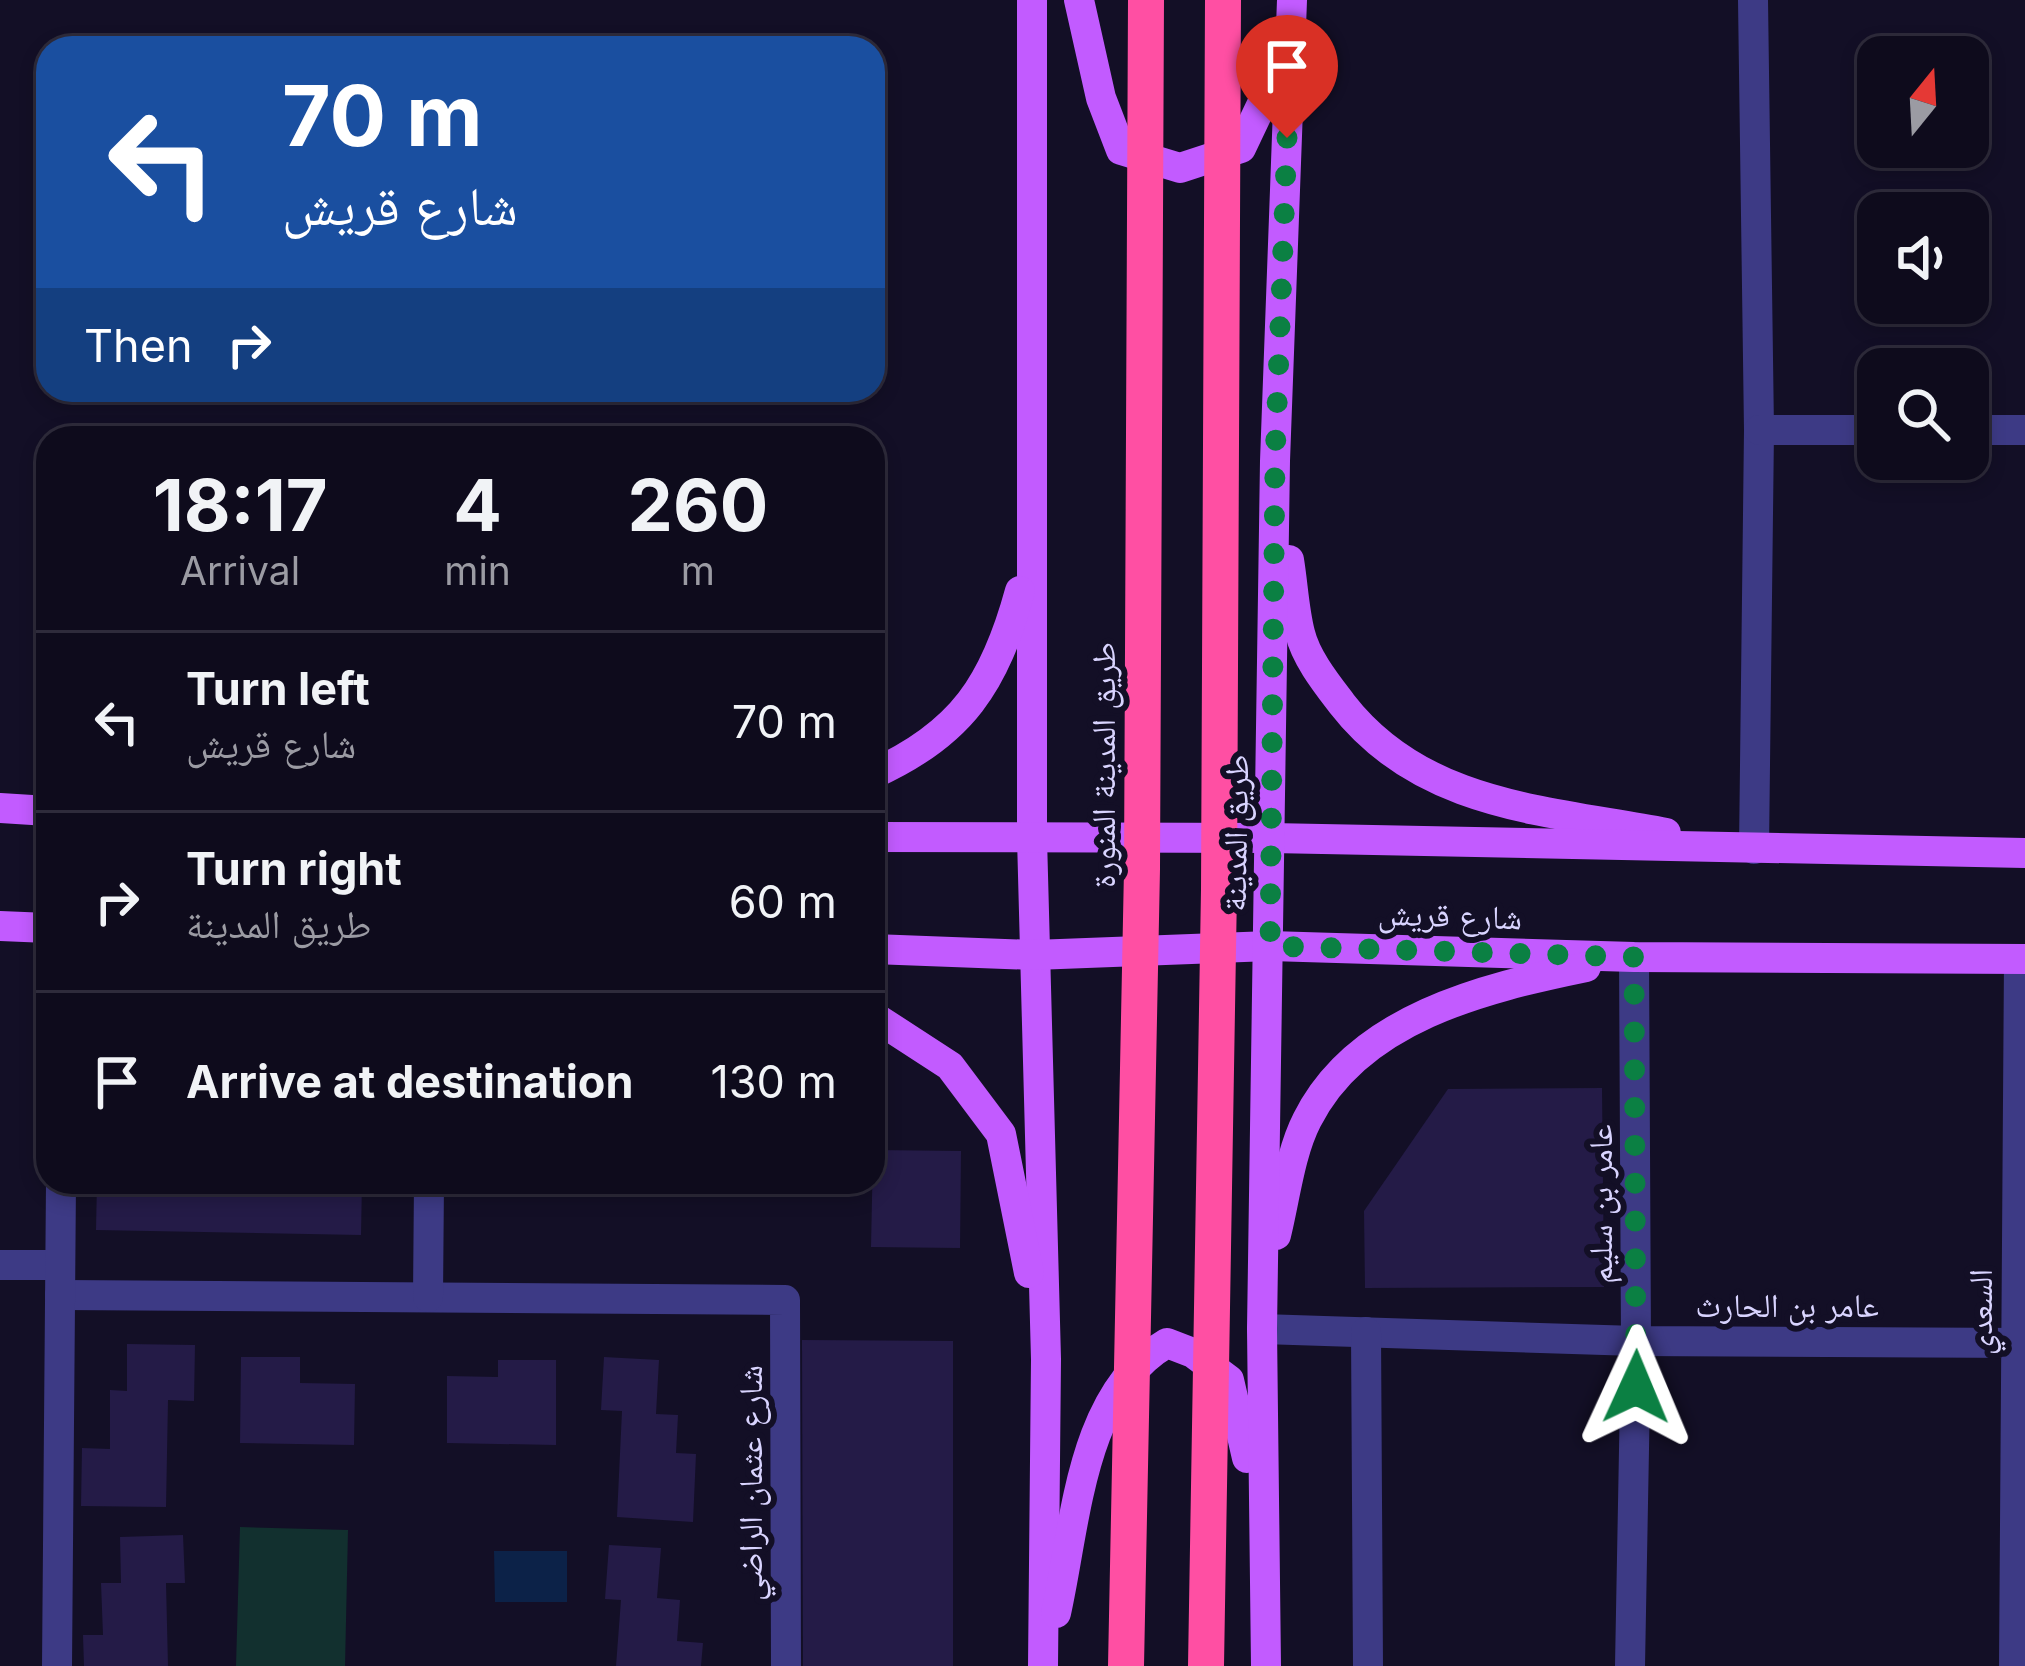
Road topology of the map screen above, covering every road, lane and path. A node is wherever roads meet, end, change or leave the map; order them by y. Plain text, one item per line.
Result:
1 (1032, 0) edge
2 (1079, 0) edge
3 (1146, 0) edge
4 (1223, 0) edge
5 (1280, 0) edge
6 (1292, 0) edge
7 (1753, 0) edge
8 (1030, 381) junction
9 (1759, 430) junction
10 (1857, 430) edge
11 (1989, 430) edge
12 (2025, 430) edge
13 (1275, 461) junction
14 (885, 769) edge
15 (0, 808) edge
16 (36, 810) edge
17 (885, 836) edge
18 (1032, 838) junction
19 (1271, 838) junction
20 (1754, 849) junction
21 (2025, 853) edge
22 (0, 926) edge
23 (36, 928) edge
24 (1270, 946) junction
25 (885, 949) edge
26 (1034, 955) junction
27 (1634, 957) junction
28 (2022, 958) edge
29 (885, 1024) edge
30 (61, 1194) edge
31 (429, 1194) edge
32 (0, 1265) edge
33 (60, 1280) junction
34 (1262, 1287) junction
35 (428, 1297) junction
36 (1262, 1329) junction
37 (1366, 1332) junction
38 (1636, 1341) junction
39 (2021, 1343) edge
40 (1046, 1359) junction
41 (1266, 1658) edge
42 (56, 1666) edge
43 (786, 1666) edge
44 (1044, 1666) edge
45 (1126, 1666) edge
46 (1207, 1666) edge
47 (1368, 1666) edge
48 (1630, 1666) edge
49 (2014, 1666) edge

1 - 8 main road
2 - 5 main road
3 - 45 highway, طريق المدينة المنورة, bridge
4 - 46 highway, bridge
6 - 13 main road, طريق المدينة
7 - 9 street
8 - 14 main road
8 - 18 main road
9 - 10 street
9 - 20 street
11 - 12 street
13 - 19 main road, طريق المدينة
13 - 20 main road
15 - 16 main road
17 - 18 main road
18 - 19 main road
18 - 26 main road
19 - 20 main road
19 - 24 main road, طريق المدينة
20 - 21 main road
22 - 23 main road
24 - 26 main road, شارع قريش
24 - 27 main road, شارع قريش
24 - 34 main road, طريق المدينة
25 - 26 main road, شارع قريش
26 - 40 main road
27 - 28 main road, شارع قريش
27 - 34 main road
27 - 38 street, عامر بن سليم
28 - 39 street, السعدي
29 - 40 main road
30 - 33 street
31 - 35 street
32 - 33 street
33 - 35 street
33 - 42 street
34 - 36 main road, طريق المدينة
35 - 43 street, شارع عثمان الراضي
36 - 37 street, عامر بن الحارث
36 - 41 main road, طريق المدينة
37 - 38 street, عامر بن الحارث
37 - 47 street
38 - 39 street, عامر بن الحارث
38 - 48 street, عامر بن سليم
39 - 49 street, السعدي
40 - 44 main road
41 - 44 main road

